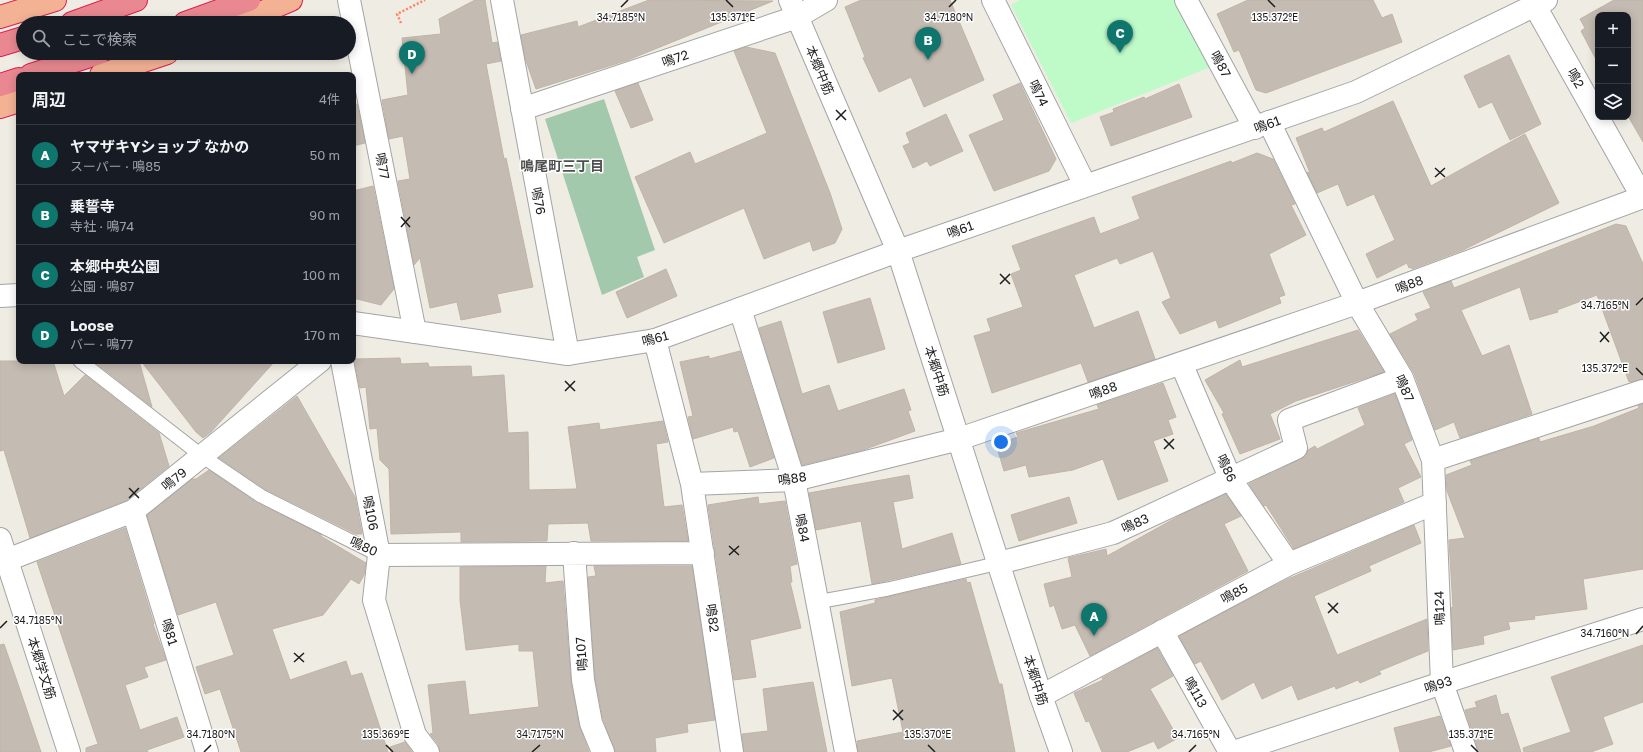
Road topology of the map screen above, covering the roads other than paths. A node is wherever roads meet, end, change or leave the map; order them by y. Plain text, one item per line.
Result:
1 (55, 0) edge
2 (136, 0) edge
3 (249, 0) edge
4 (291, 0) edge
5 (349, 0) edge
6 (502, 0) edge
7 (826, 0) edge
8 (993, 0) edge
9 (1186, 0) edge
10 (1538, 2) edge
11 (794, 8) edge
12 (91, 16) edge
13 (204, 16) edge
14 (253, 16) edge
15 (352, 16) edge
16 (0, 17) edge
17 (356, 35) edge
18 (16, 40) edge
19 (0, 45) edge
20 (77, 60) edge
21 (145, 60) edge
22 (40, 72) edge
23 (110, 72) edge
24 (16, 80) edge
25 (0, 85) edge
26 (16, 102) edge
27 (0, 106) edge
28 (522, 109) junction
29 (1262, 125) junction
30 (1085, 185) junction
31 (1643, 197) edge
32 (898, 251) junction
33 (16, 295) edge
34 (0, 296) edge
35 (0, 300) edge
36 (1357, 304) junction
37 (16, 305) edge
38 (740, 309) junction
39 (356, 324) edge
40 (415, 332) junction
41 (655, 340) junction
42 (568, 354) junction
43 (1181, 363) junction
44 (84, 364) edge
45 (316, 364) edge
46 (343, 364) edge
47 (1402, 378) junction
48 (1643, 391) edge
49 (959, 439) junction
50 (202, 456) junction
51 (1433, 460) junction
52 (794, 480) junction
53 (1231, 480) junction
54 (692, 484) junction
55 (1435, 503) junction
56 (133, 511) junction
57 (2, 549) edge
58 (574, 553) junction
59 (704, 553) junction
60 (379, 555) junction
61 (998, 563) junction
62 (1289, 564) junction
63 (817, 602) junction
64 (1643, 619) edge
65 (1162, 631) junction
66 (1442, 683) junction
67 (1041, 696) junction
68 (70, 752) edge
69 (207, 752) edge
70 (428, 752) edge
71 (603, 752) edge
72 (732, 752) edge
73 (846, 752) edge
74 (1061, 752) edge
75 (1235, 752) edge
76 (1466, 752) edge

1 - 16 highway
2 - 12 highway
3 - 13 highway
4 - 14 highway
5 - 15 street, 鳴77
6 - 28 street, 鳴76
7 - 11 street, 鳴72
8 - 30 street, 鳴74
9 - 29 street, 鳴87
10 - 29 street, 鳴61
10 - 31 street, 鳴2
11 - 28 street, 鳴72
11 - 32 street, 本郷中筋
17 - 40 street, 鳴77
18 - 19 highway
20 - 22 highway
21 - 23 highway
24 - 25 highway
26 - 27 highway
28 - 42 street, 鳴76
29 - 30 street, 鳴61
29 - 36 street, 鳴87
30 - 32 street, 鳴61
31 - 36 street, 鳴88
32 - 38 street, 鳴61
32 - 49 street, 本郷中筋
33 - 34 street
35 - 37 lane
36 - 43 street, 鳴88
36 - 47 street, 鳴87
38 - 41 street, 鳴61
38 - 52 street, 鳴84
39 - 40 street, 鳴61
40 - 42 street, 鳴61
41 - 42 street, 鳴61
41 - 54 street
43 - 49 street, 鳴88
43 - 53 street, 鳴86
44 - 50 lane, 鳴80
45 - 50 street, 鳴79
46 - 60 street, 鳴106
47 - 51 street, 鳴87
47 - 53 street, 鳴83
48 - 51 street
49 - 52 street, 鳴88
49 - 61 street, 本郷中筋
50 - 56 street, 鳴79
50 - 60 lane, 鳴80
51 - 55 street, 鳴124
52 - 54 street, 鳴88
52 - 63 street, 鳴84
53 - 61 street, 鳴83
53 - 62 street, 鳴86
54 - 59 street, 鳴82
55 - 62 street, 鳴85
55 - 66 street, 鳴124
56 - 57 street, 鳴79
56 - 69 street, 鳴81
57 - 68 street, 本郷学文筋
58 - 59 street, 鳴80
58 - 60 street, 鳴80
58 - 71 street, 鳴107
59 - 72 street, 鳴82
60 - 70 street, 鳴106
61 - 63 lane, 鳴83
61 - 67 street, 本郷中筋
62 - 65 street, 鳴85
63 - 73 street, 鳴84
64 - 66 street, 鳴93
65 - 67 street, 鳴85
65 - 75 street, 鳴113
66 - 75 street, 鳴93
66 - 76 street, 鳴124
67 - 74 street, 本郷中筋

